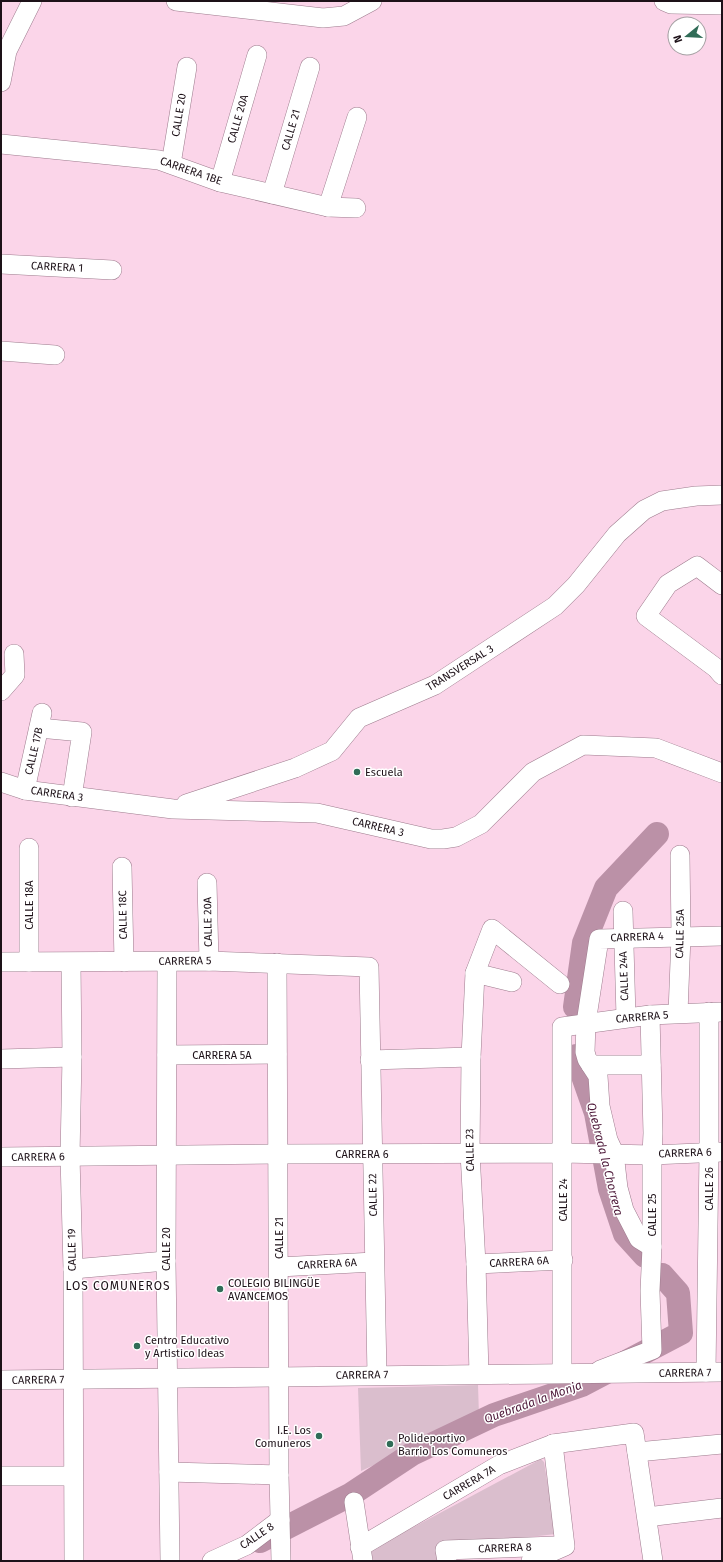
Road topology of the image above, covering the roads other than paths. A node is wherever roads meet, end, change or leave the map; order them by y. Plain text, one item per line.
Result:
1 (32, 1) edge
2 (176, 1) edge
3 (372, 1) edge
4 (664, 1) edge
5 (722, 5) edge
6 (8, 36) edge
7 (257, 55) dead end
8 (187, 67) dead end
9 (310, 67) dead end
10 (1, 82) edge
11 (357, 117) dead end
12 (1, 144) edge
13 (171, 164) junction
14 (220, 182) junction
15 (272, 194) junction
16 (328, 207) junction
17 (356, 208) dead end
18 (1, 264) edge
19 (112, 270) dead end
20 (1, 351) edge
21 (54, 355) dead end
22 (722, 495) edge
23 (722, 585) edge
24 (14, 654) dead end
25 (722, 675) edge
26 (1, 691) edge
27 (722, 773) edge
28 (1, 782) edge
29 (25, 790) junction
30 (72, 797) junction
31 (173, 809) junction
32 (29, 848) dead end
33 (680, 855) dead end
34 (122, 867) dead end
35 (207, 883) dead end
36 (623, 911) dead end
37 (681, 936) junction
38 (722, 936) edge
39 (623, 938) junction
40 (209, 961) junction
41 (1, 962) edge
42 (30, 962) junction
43 (124, 962) junction
44 (167, 962) junction
45 (71, 963) junction
46 (277, 963) junction
47 (369, 967) joint
48 (475, 974) junction
49 (512, 982) dead end
50 (560, 984) dead end
51 (715, 1012) edge
52 (678, 1013) junction
53 (650, 1015) junction
54 (626, 1017) junction
55 (586, 1023) junction
56 (562, 1027) joint
57 (278, 1054) junction
58 (167, 1055) junction
59 (72, 1057) junction
60 (471, 1057) junction
61 (1, 1059) edge
62 (370, 1060) junction
63 (591, 1065) junction
64 (651, 1065) junction
65 (716, 1152) edge
66 (470, 1153) junction
67 (563, 1153) junction
68 (612, 1153) junction
69 (278, 1154) junction
70 (372, 1154) junction
71 (652, 1154) junction
72 (166, 1155) junction
73 (70, 1156) junction
74 (1, 1157) edge
75 (652, 1247) junction
76 (562, 1260) junction
77 (166, 1261) junction
78 (374, 1262) junction
79 (476, 1264) junction
80 (279, 1266) junction
81 (73, 1269) junction
82 (715, 1318) edge
83 (714, 1372) edge
84 (562, 1373) junction
85 (600, 1373) junction
86 (479, 1374) junction
87 (377, 1375) junction
88 (280, 1377) junction
89 (168, 1378) junction
90 (72, 1379) junction
91 (1, 1380) edge
92 (553, 1444) junction
93 (722, 1444) edge
94 (637, 1452) junction
95 (169, 1472) junction
96 (279, 1475) junction
97 (1, 1476) edge
98 (73, 1476) junction
99 (354, 1502) dead end
100 (722, 1508) edge
101 (647, 1517) junction
102 (280, 1524) junction
103 (564, 1546) junction
104 (281, 1554) edge
105 (361, 1554) edge
106 (446, 1556) edge
107 (74, 1561) edge
108 (170, 1561) edge
109 (212, 1561) edge
110 (531, 1561) edge
111 (653, 1561) edge

1 - 6 street
2 - 3 street
4 - 5 street
6 - 10 street
7 - 14 street, CALLE 20A
8 - 13 street, CALLE 20
9 - 15 street, CALLE 21
11 - 16 street
12 - 13 street, CARRERA 1BE
13 - 14 street, CARRERA 1BE
14 - 15 street, CARRERA 1BE
15 - 16 street, CARRERA 1BE
16 - 17 street, CARRERA 1BE
18 - 19 street, CARRERA 1
20 - 21 street
22 - 31 street, TRANSVERSAL 3
23 - 25 street
24 - 26 street
27 - 31 street, CARRERA 3
28 - 29 street, CARRERA 3
29 - 30 street, CARRERA 3
29 - 30 street, CALLE 17B
30 - 31 street, CARRERA 3
32 - 42 street, CALLE 18A
33 - 37 street, CALLE 25A
34 - 43 street, CALLE 18C
35 - 40 street, CALLE 20A
36 - 39 street, CALLE 24A
37 - 38 street, CARRERA 4
37 - 39 street, CARRERA 4
37 - 52 street, CALLE 25A
39 - 54 street, CALLE 24A
39 - 55 street, CARRERA 4
40 - 44 street, CARRERA 5
40 - 46 street, CARRERA 5
41 - 42 street, CARRERA 5
42 - 45 street, CARRERA 5
43 - 44 street, CARRERA 5
43 - 45 street, CARRERA 5
44 - 58 street, CALLE 20
45 - 59 street, CALLE 19
46 - 47 street, CARRERA 5
46 - 57 street, CALLE 21
47 - 62 street, CALLE 22
48 - 49 street
48 - 50 street, CALLE 23
48 - 60 street, CALLE 23
51 - 52 street, CARRERA 5
51 - 65 street, CALLE 26
52 - 53 street, CARRERA 5
53 - 54 street, CARRERA 5
53 - 64 street, CALLE 25
54 - 55 street, CARRERA 5
55 - 56 street, CARRERA 5
55 - 63 street
56 - 67 street, CALLE 24
57 - 58 street, CARRERA 5A
57 - 69 street, CALLE 21
58 - 72 street, CALLE 20
59 - 61 street
59 - 73 street, CALLE 19
60 - 62 street
60 - 66 street, CALLE 23
62 - 70 street, CALLE 22
63 - 64 street
63 - 68 street
64 - 71 street, CALLE 25
65 - 71 street, CARRERA 6
65 - 82 street, CALLE 26
66 - 67 street, CARRERA 6
66 - 70 street, CARRERA 6
66 - 79 street, CALLE 23
67 - 68 street, CARRERA 6
67 - 76 street, CALLE 24
68 - 71 street, CARRERA 6
68 - 75 street
69 - 70 street, CARRERA 6
69 - 72 street, CARRERA 6
69 - 80 street, CALLE 21
70 - 78 street, CALLE 22
71 - 75 street, CALLE 25
72 - 73 street, CARRERA 6
72 - 77 street, CALLE 20
73 - 74 street, CARRERA 6
73 - 81 street, CALLE 19
75 - 85 street, CALLE 25
76 - 79 street, CARRERA 6A
76 - 84 street, CALLE 24
77 - 81 street
77 - 89 street, CALLE 20
78 - 80 street, CARRERA 6A
78 - 87 street, CALLE 22
79 - 86 street, CALLE 23
80 - 88 street, CALLE 21
81 - 90 street, CALLE 19
82 - 83 street, CALLE 26
83 - 85 street, CARRERA 7
84 - 85 street, CARRERA 7
84 - 86 street, CARRERA 7
86 - 87 street, CARRERA 7
87 - 88 street, CARRERA 7
88 - 89 street, CARRERA 7
88 - 96 street, CALLE 21
89 - 90 street, CARRERA 7
89 - 95 street, CALLE 20
90 - 91 street, CARRERA 7
90 - 98 street, CALLE 19
92 - 94 street, CARRERA 7A
92 - 103 street
92 - 105 street, CARRERA 7A
93 - 94 street
94 - 101 street
95 - 96 street
95 - 108 street, CALLE 20
96 - 102 street, CALLE 21
97 - 98 street
98 - 107 street, CALLE 19
99 - 105 street
100 - 101 street
101 - 111 street
102 - 104 street, CALLE 21
102 - 109 street, CALLE 8
103 - 106 street, CARRERA 8
103 - 110 street

